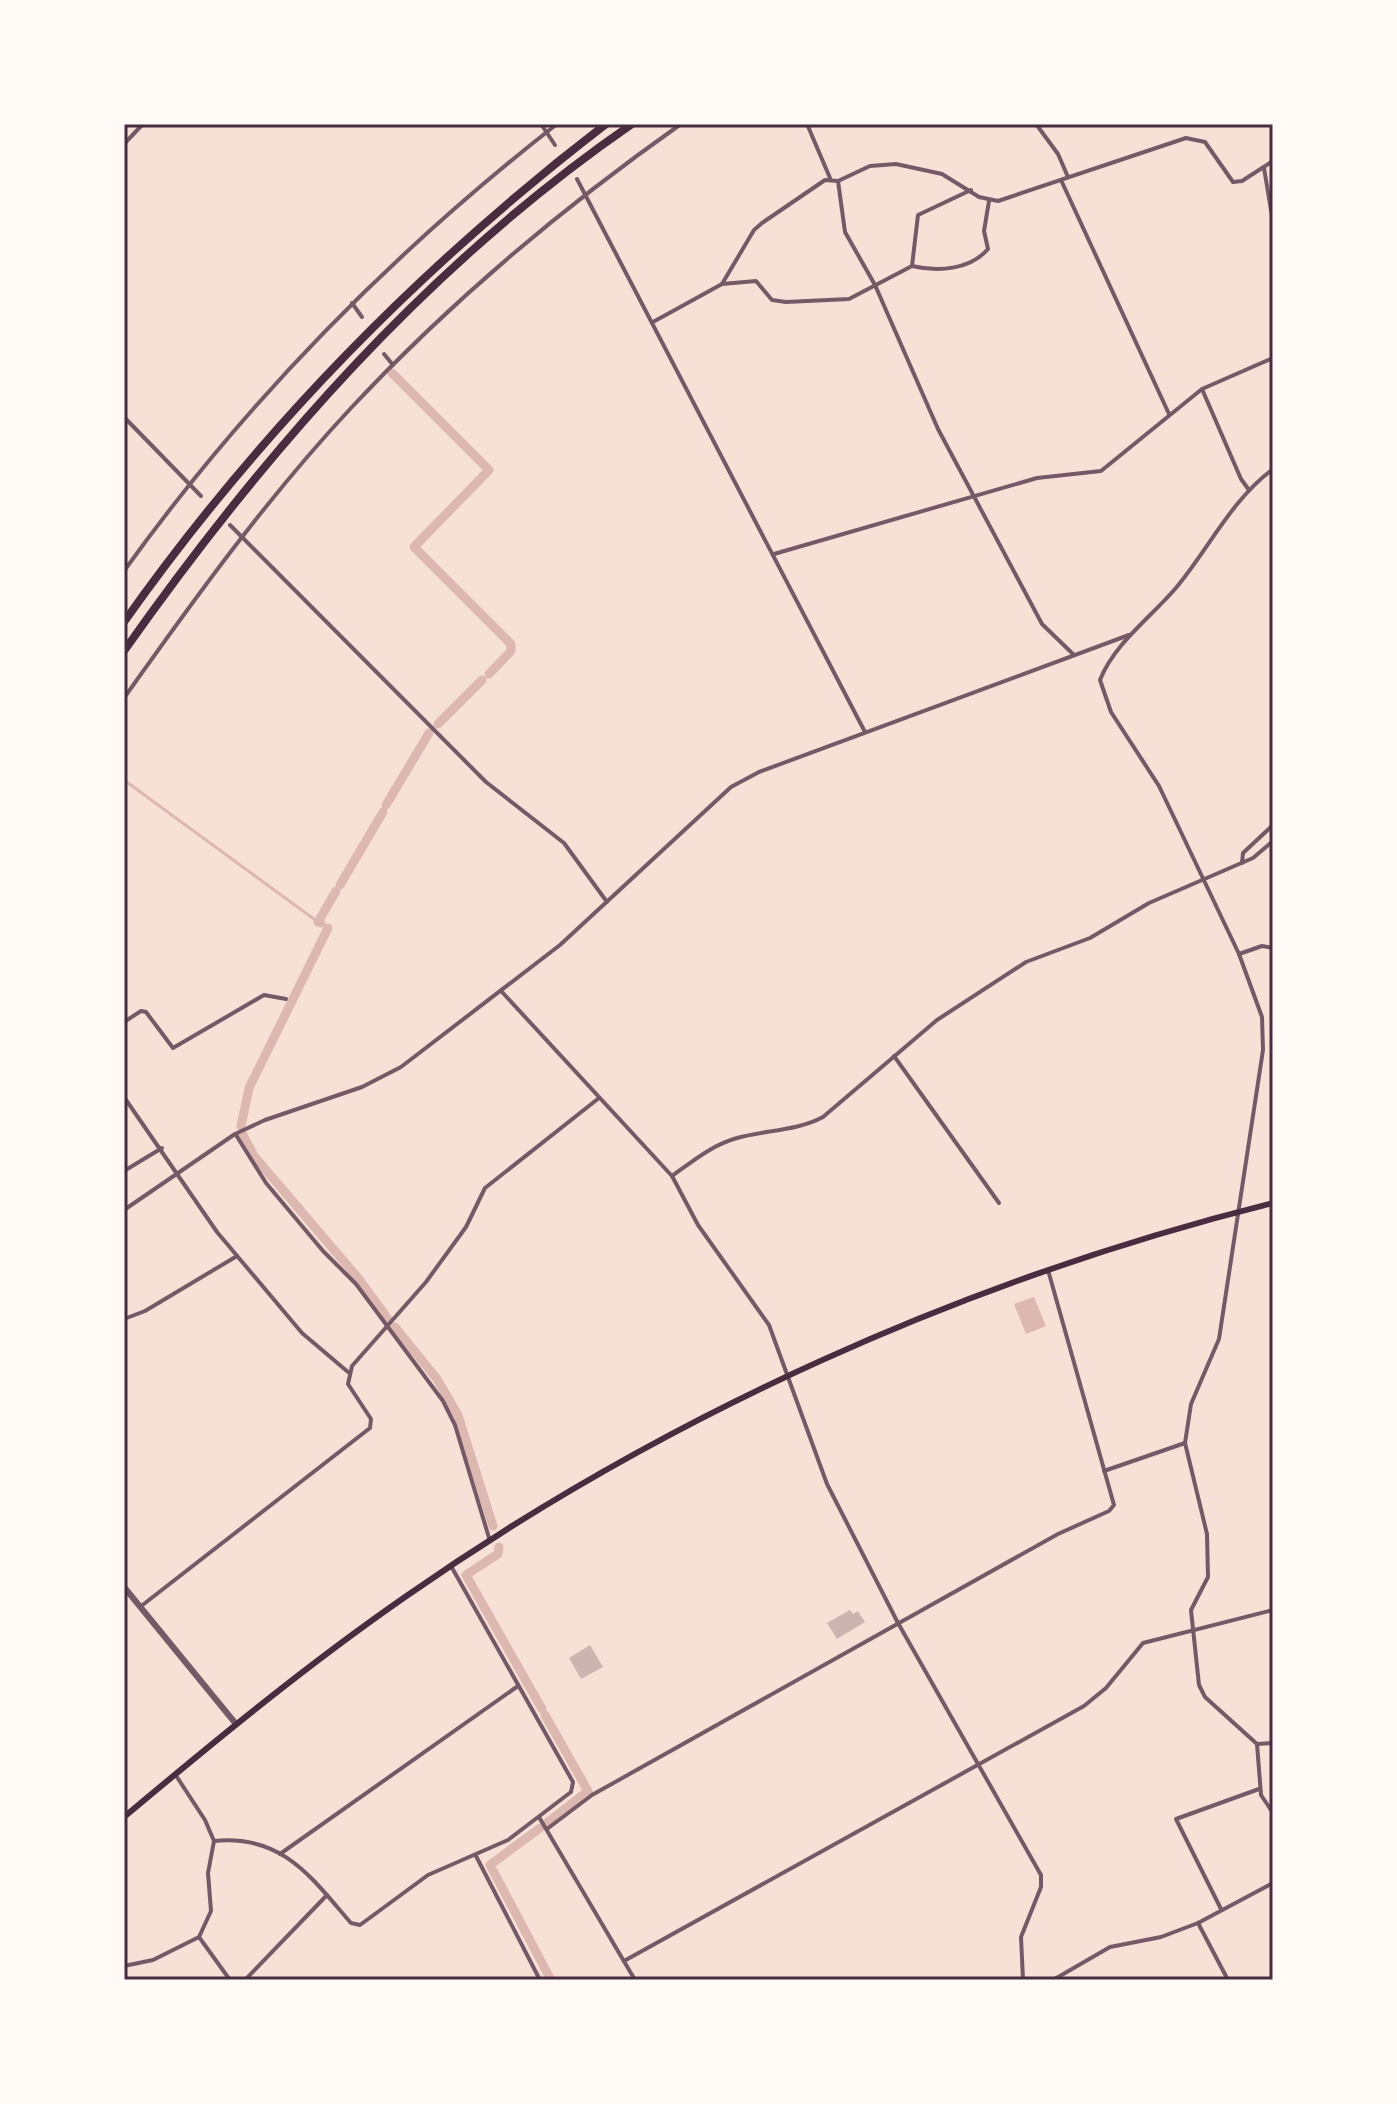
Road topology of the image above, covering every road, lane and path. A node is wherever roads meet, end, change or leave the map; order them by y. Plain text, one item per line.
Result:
1 (143, 124) edge
2 (541, 124) edge
3 (557, 124) edge
4 (606, 124) edge
5 (632, 124) edge
6 (681, 124) edge
7 (807, 124) edge
8 (1036, 124) edge
9 (547, 132) junction
10 (124, 144) edge
11 (555, 145) dead end
12 (1273, 161) edge
13 (1264, 168) junction
14 (1068, 177) junction
15 (830, 178) junction
16 (577, 179) dead end
17 (1060, 179) junction
18 (838, 181) junction
19 (971, 190) junction
20 (586, 193) junction
21 (989, 200) junction
22 (1273, 222) edge
23 (912, 266) junction
24 (722, 284) junction
25 (875, 285) junction
26 (352, 303) junction
27 (362, 317) dead end
28 (653, 322) junction
29 (384, 354) dead end
30 (1273, 358) edge
31 (393, 365) junction
32 (1202, 389) junction
33 (1169, 414) junction
34 (124, 417) edge
35 (1273, 469) edge
36 (190, 484) junction
37 (1249, 490) junction
38 (201, 496) dead end
39 (973, 499) junction
40 (230, 525) dead end
41 (242, 536) junction
42 (774, 554) junction
43 (124, 571) edge
44 (124, 622) edge
45 (1131, 634) junction
46 (124, 651) edge
47 (1074, 655) junction
48 (124, 698) edge
49 (865, 732) junction
50 (1273, 825) edge
51 (1273, 841) edge
52 (1242, 863) junction
53 (1205, 880) junction
54 (607, 902) junction
55 (1273, 948) edge
56 (1239, 954) junction
57 (501, 991) junction
58 (286, 999) dead end
59 (124, 1022) edge
60 (894, 1056) junction
61 (124, 1097) edge
62 (599, 1098) junction
63 (235, 1134) junction
64 (162, 1148) junction
65 (124, 1171) edge
66 (178, 1171) junction
67 (672, 1176) junction
68 (999, 1203) dead end
69 (1273, 1203) edge
70 (124, 1210) edge
71 (1240, 1211) junction
72 (237, 1256) junction
73 (1048, 1270) junction
74 (124, 1319) edge
75 (386, 1328) junction
76 (348, 1372) junction
77 (788, 1377) junction
78 (1185, 1443) junction
79 (1104, 1471) junction
80 (490, 1541) junction
81 (451, 1566) junction
82 (124, 1587) edge
83 (140, 1607) junction
84 (1273, 1610) edge
85 (898, 1623) junction
86 (1192, 1630) junction
87 (518, 1686) junction
88 (236, 1724) junction
89 (1273, 1743) edge
90 (1257, 1744) junction
91 (978, 1764) junction
92 (175, 1774) junction
93 (1260, 1789) junction
94 (1273, 1813) edge
95 (539, 1816) junction
96 (124, 1817) edge
97 (547, 1829) junction
98 (214, 1841) junction
99 (280, 1854) junction
100 (476, 1856) junction
101 (1273, 1883) edge
102 (327, 1895) junction
103 (1221, 1909) junction
104 (1198, 1923) junction
105 (199, 1937) junction
106 (624, 1961) junction
107 (124, 1966) edge
108 (230, 1980) edge
109 (245, 1980) edge
110 (540, 1980) edge
111 (635, 1980) edge
112 (1023, 1980) edge
113 (1053, 1980) edge
114 (1228, 1980) edge

1 - 10 street
2 - 9 street
3 - 9 street
4 - 44 highway
5 - 46 highway
6 - 20 street
7 - 15 street
8 - 14 street
9 - 11 street
9 - 26 street
12 - 13 street
13 - 14 street
13 - 22 street
14 - 17 street
15 - 18 street
15 - 24 street
16 - 20 street
17 - 21 street
17 - 33 street
18 - 19 street
18 - 25 street
19 - 21 street
19 - 23 street
20 - 28 street
20 - 31 street
21 - 23 street
23 - 25 street
24 - 25 street
24 - 28 street
25 - 39 street
26 - 27 street
26 - 36 street
28 - 42 street
29 - 31 street
30 - 32 street
31 - 41 street
32 - 33 street
32 - 37 street
33 - 39 street
34 - 36 street
35 - 37 street
36 - 38 street
36 - 43 street
37 - 45 street
39 - 42 street
39 - 47 street
40 - 41 street
41 - 48 street
41 - 54 street
42 - 49 street
45 - 47 street
45 - 53 street
47 - 49 street
49 - 54 street
50 - 52 street
51 - 52 street
52 - 53 street
53 - 56 street
53 - 60 street
54 - 57 street
55 - 56 street
56 - 71 street
57 - 62 street
57 - 63 street
58 - 59 street
60 - 67 street
60 - 68 street
61 - 64 street
62 - 67 street
62 - 75 street
63 - 66 street
63 - 75 street
64 - 65 street
64 - 66 street
66 - 70 street
66 - 72 street
67 - 77 street
69 - 71 main road
71 - 73 main road
71 - 78 street
72 - 74 street
72 - 76 street
73 - 77 main road
73 - 79 street
75 - 76 street
75 - 80 street
76 - 83 street
77 - 80 main road
77 - 85 street
78 - 79 street
78 - 86 street
79 - 85 street
80 - 81 main road
81 - 87 street
81 - 88 main road
82 - 83 street
83 - 88 street
84 - 86 street
85 - 91 street
85 - 97 street
86 - 90 street
86 - 91 street
87 - 95 street
87 - 99 street
88 - 92 main road
89 - 90 street
90 - 93 street
91 - 106 street
91 - 112 street
92 - 96 main road
92 - 98 street
93 - 94 street
93 - 103 street
95 - 97 street
95 - 100 street
97 - 106 street
98 - 99 street
98 - 105 street
99 - 102 street
100 - 102 street
100 - 110 street
101 - 103 street
102 - 109 street
103 - 104 street
104 - 113 street
104 - 114 street
105 - 107 street
105 - 108 street
106 - 111 street

